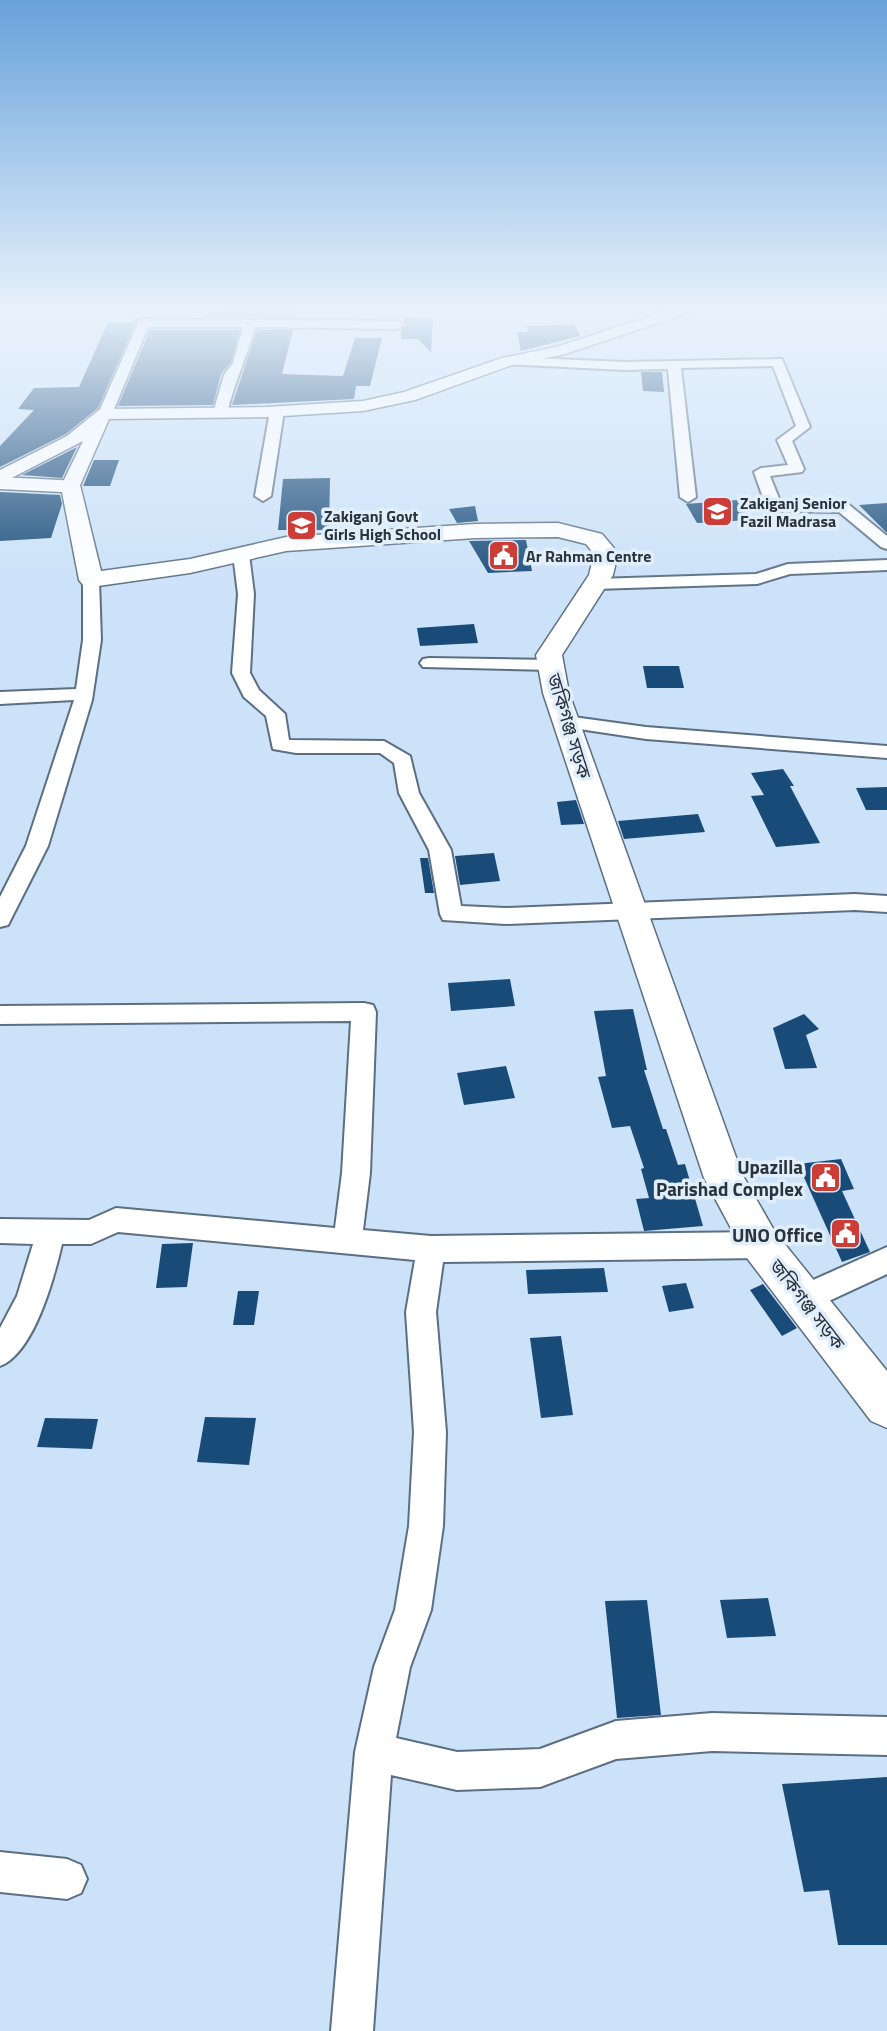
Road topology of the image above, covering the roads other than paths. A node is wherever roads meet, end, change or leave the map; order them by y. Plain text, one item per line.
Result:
1 (109, 406) edge
2 (222, 406) edge
3 (350, 406) edge
4 (678, 406) edge
5 (795, 406) edge
6 (277, 411) junction
7 (220, 412) junction
8 (105, 414) junction
9 (0, 481) edge
10 (71, 486) junction
11 (263, 496) dead end
12 (688, 497) dead end
13 (887, 544) edge
14 (241, 554) junction
15 (887, 565) edge
16 (91, 580) junction
17 (595, 584) junction
18 (429, 663) dead end
19 (551, 665) junction
20 (84, 694) junction
21 (0, 698) edge
22 (566, 723) junction
23 (887, 752) edge
24 (887, 904) edge
25 (632, 911) junction
26 (0, 919) edge
27 (0, 1015) edge
28 (0, 1231) edge
29 (50, 1233) junction
30 (348, 1241) junction
31 (761, 1245) junction
32 (431, 1249) junction
33 (887, 1261) edge
34 (803, 1299) junction
35 (0, 1352) edge
36 (887, 1406) edge
37 (887, 1736) edge
38 (374, 1752) junction
39 (0, 1872) edge
40 (67, 1879) dead end
41 (352, 2031) edge

1 - 8 street
2 - 7 street
3 - 6 street
4 - 12 street
5 - 13 street
6 - 7 street
6 - 11 street
7 - 8 street
8 - 9 street
8 - 10 street
9 - 10 main road
10 - 16 main road
14 - 16 main road, জকিগঞ্জ সড়ক
14 - 17 main road, জকিগঞ্জ সড়ক
14 - 25 street
15 - 17 street
16 - 20 street
17 - 19 main road, জকিগঞ্জ সড়ক
18 - 19 street
19 - 22 main road, জকিগঞ্জ সড়ক
20 - 21 street
20 - 26 street
22 - 23 street
22 - 25 main road, জকিগঞ্জ সড়ক
24 - 25 street
25 - 31 main road, জকিগঞ্জ সড়ক
27 - 30 street
28 - 29 street
29 - 30 street
29 - 35 street
30 - 32 street
31 - 32 street
31 - 34 main road, জকিগঞ্জ সড়ক
32 - 38 street
33 - 34 street
34 - 36 main road, জকিগঞ্জ সড়ক
37 - 38 street
38 - 41 street
39 - 40 street

